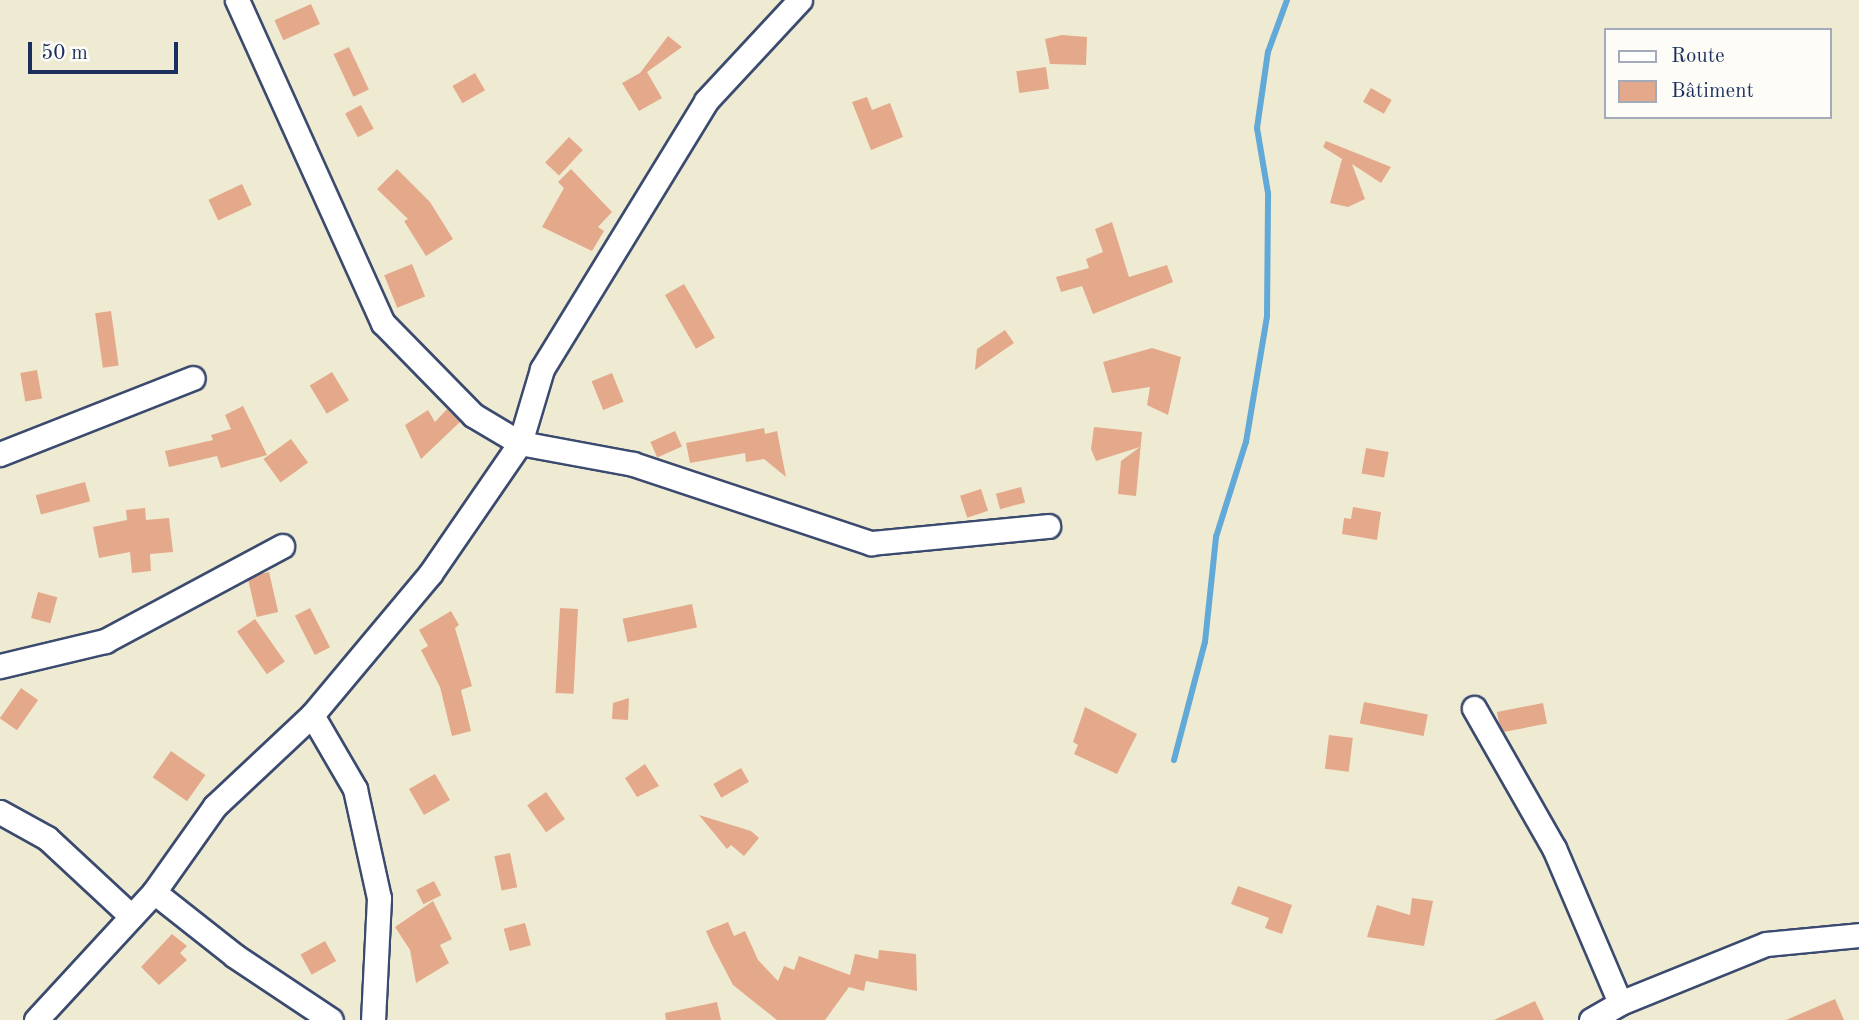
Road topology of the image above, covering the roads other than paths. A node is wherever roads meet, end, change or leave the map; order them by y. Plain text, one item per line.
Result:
1 (237, 0) edge
2 (800, 0) edge
3 (192, 378) dead end
4 (520, 443) junction
5 (0, 454) edge
6 (1048, 526) dead end
7 (282, 546) dead end
8 (0, 666) edge
9 (1474, 708) dead end
10 (312, 715) junction
11 (0, 811) edge
12 (154, 892) junction
13 (131, 916) junction
14 (1859, 934) edge
15 (1620, 1003) junction
16 (36, 1020) edge
17 (331, 1020) edge
18 (373, 1020) edge
19 (1591, 1020) edge

1 - 4 street
2 - 4 street
3 - 5 street
4 - 6 street
4 - 10 street
7 - 8 street
9 - 15 street
10 - 12 street
10 - 18 street
11 - 13 street
12 - 13 street
12 - 17 street
13 - 16 street
14 - 15 street
15 - 19 street

